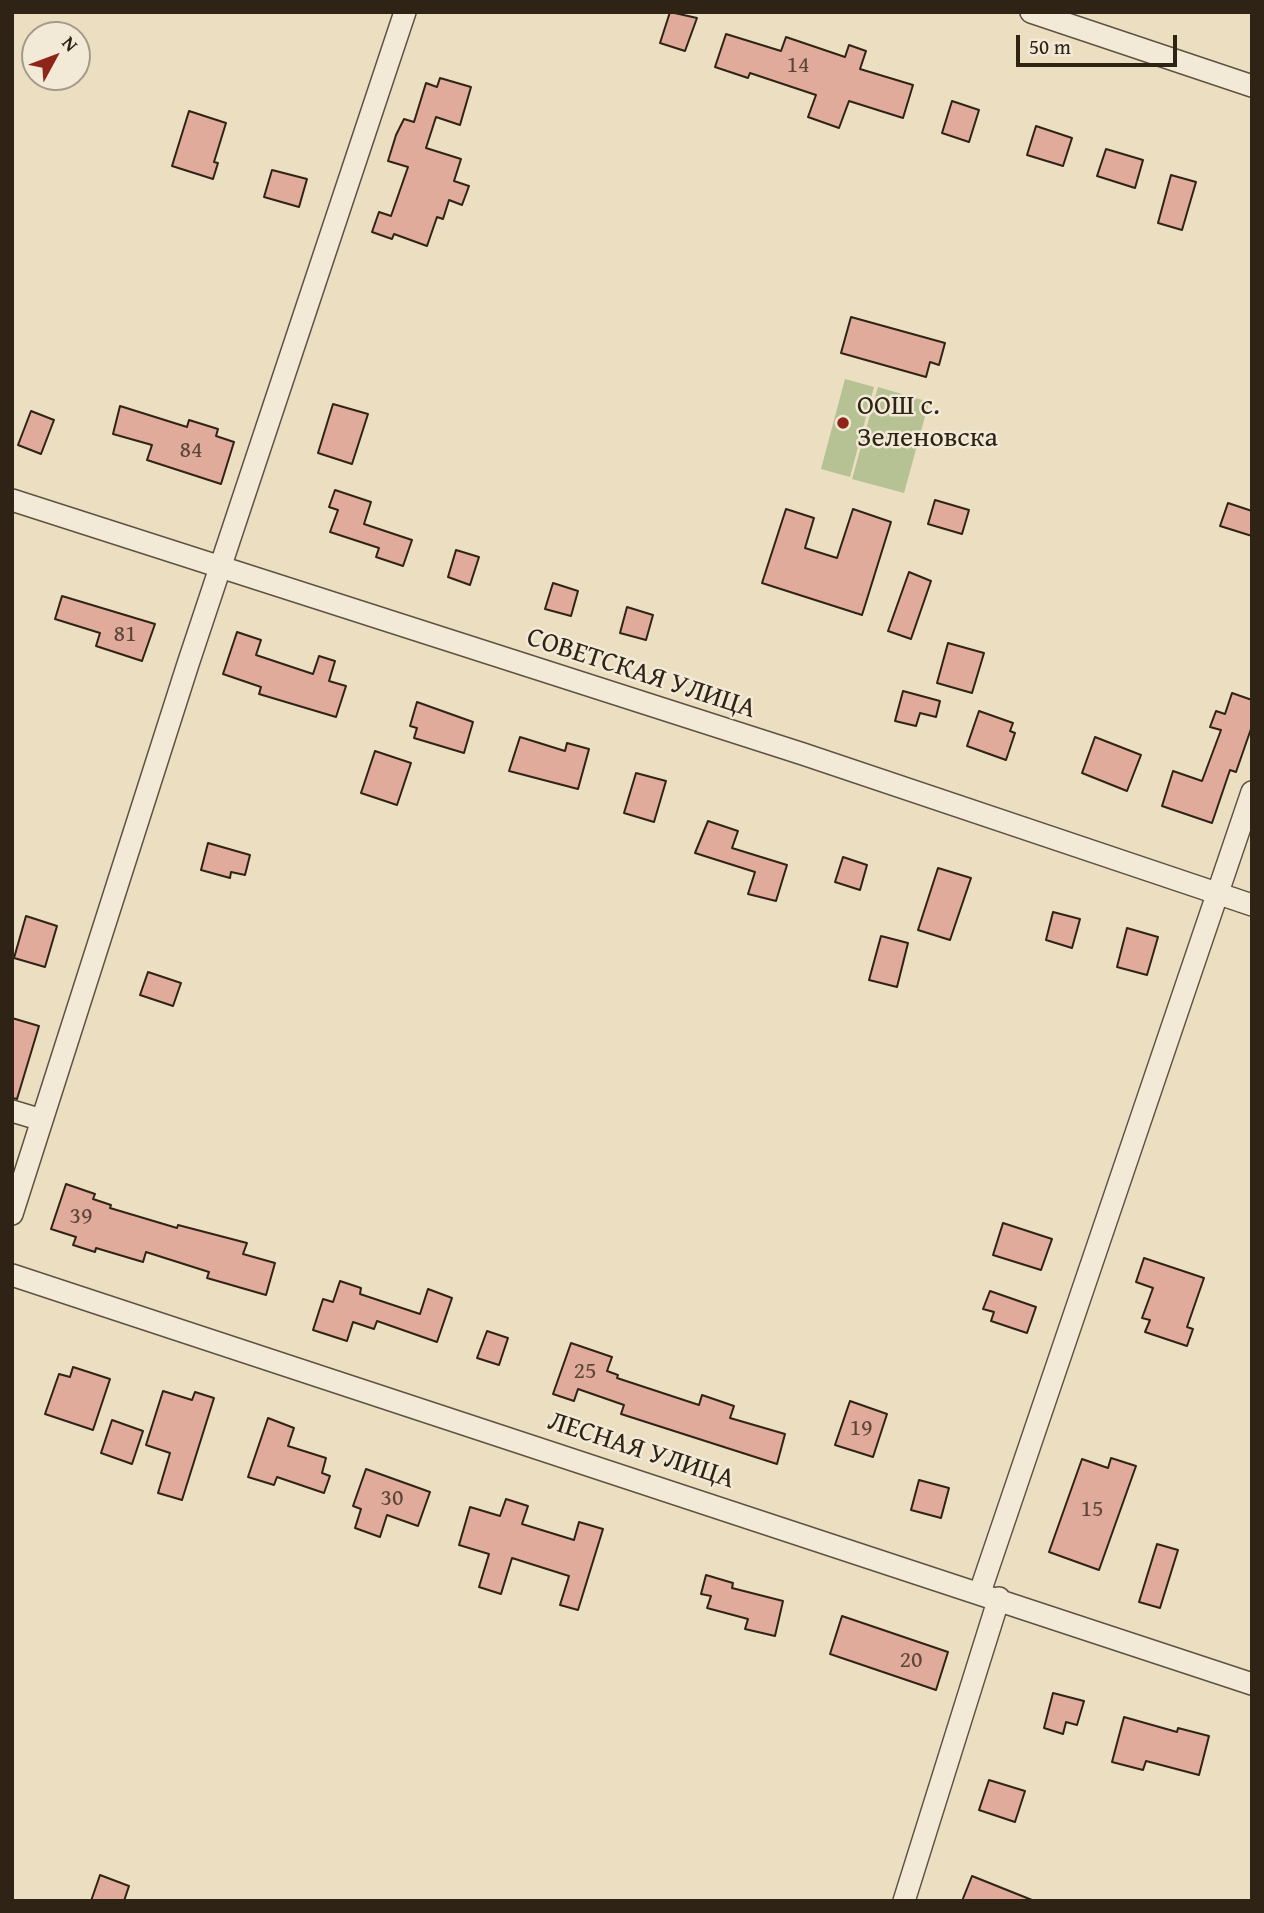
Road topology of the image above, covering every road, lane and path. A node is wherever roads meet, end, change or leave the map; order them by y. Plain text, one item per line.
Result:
1 (405, 12) edge
2 (1031, 12) edge
3 (1252, 86) edge
4 (12, 500) edge
5 (220, 568) junction
6 (1252, 792) edge
7 (1218, 894) junction
8 (1252, 905) edge
9 (12, 1111) edge
10 (42, 1120) junction
11 (12, 1214) edge
12 (12, 1275) edge
13 (990, 1595) junction
14 (1252, 1684) edge
15 (904, 1901) edge

1 - 5 street
2 - 3 street
4 - 5 street, СОВЕТСКАЯ УЛИЦА
5 - 7 street, СОВЕТСКАЯ УЛИЦА
5 - 10 street
6 - 7 street
7 - 8 street, СОВЕТСКАЯ УЛИЦА
7 - 13 street
9 - 10 street
10 - 11 street
12 - 13 street, ЛЕСНАЯ УЛИЦА
13 - 14 street, ЛЕСНАЯ УЛИЦА
13 - 15 street

